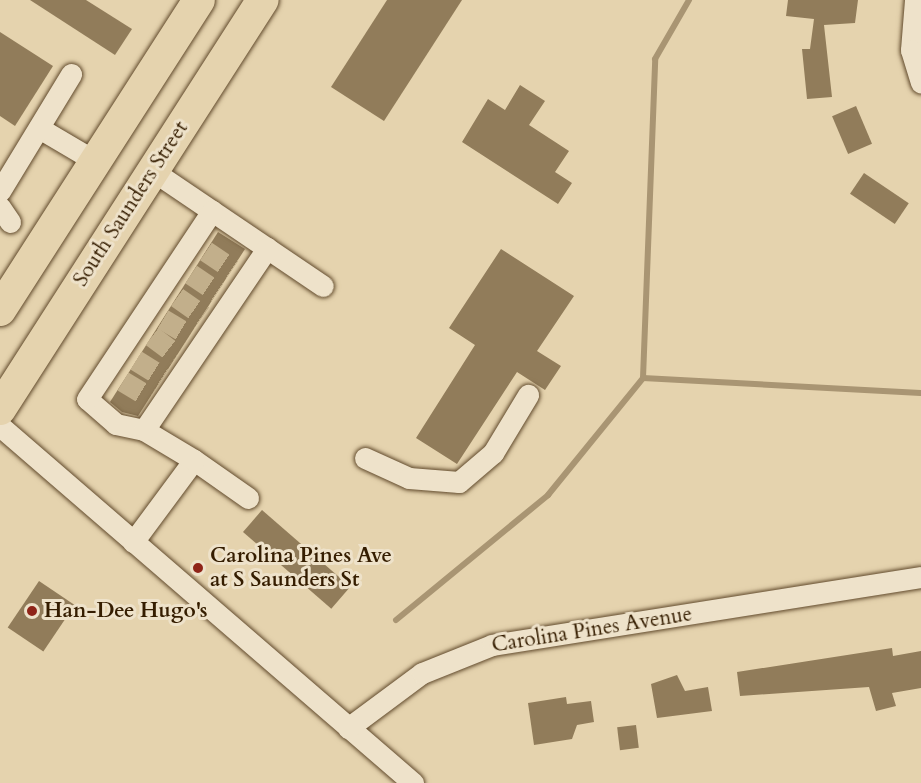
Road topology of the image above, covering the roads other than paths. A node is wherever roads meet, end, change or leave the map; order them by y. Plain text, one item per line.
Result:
1 (198, 0) edge
2 (262, 0) edge
3 (915, 0) edge
4 (71, 74) dead end
5 (921, 83) edge
6 (39, 128) junction
7 (95, 161) junction
8 (153, 171) junction
9 (2, 208) edge
10 (212, 211) junction
11 (267, 248) junction
12 (323, 286) dead end
13 (2, 301) edge
14 (528, 395) dead end
15 (0, 409) edge
16 (0, 426) edge
17 (144, 430) junction
18 (365, 458) dead end
19 (194, 460) junction
20 (248, 498) dead end
21 (133, 542) junction
22 (921, 577) edge
23 (348, 728) junction
24 (413, 783) edge

1 - 7 highway
2 - 8 highway, South Saunders Street
3 - 5 street
4 - 6 street
6 - 7 street
6 - 9 street
7 - 13 highway
8 - 10 street
8 - 15 highway, South Saunders Street
10 - 11 street
10 - 17 street
11 - 12 street
11 - 17 street
14 - 18 street
16 - 21 street
17 - 19 street
19 - 20 street
19 - 21 street
21 - 23 street
22 - 23 street, Carolina Pines Avenue
23 - 24 street

